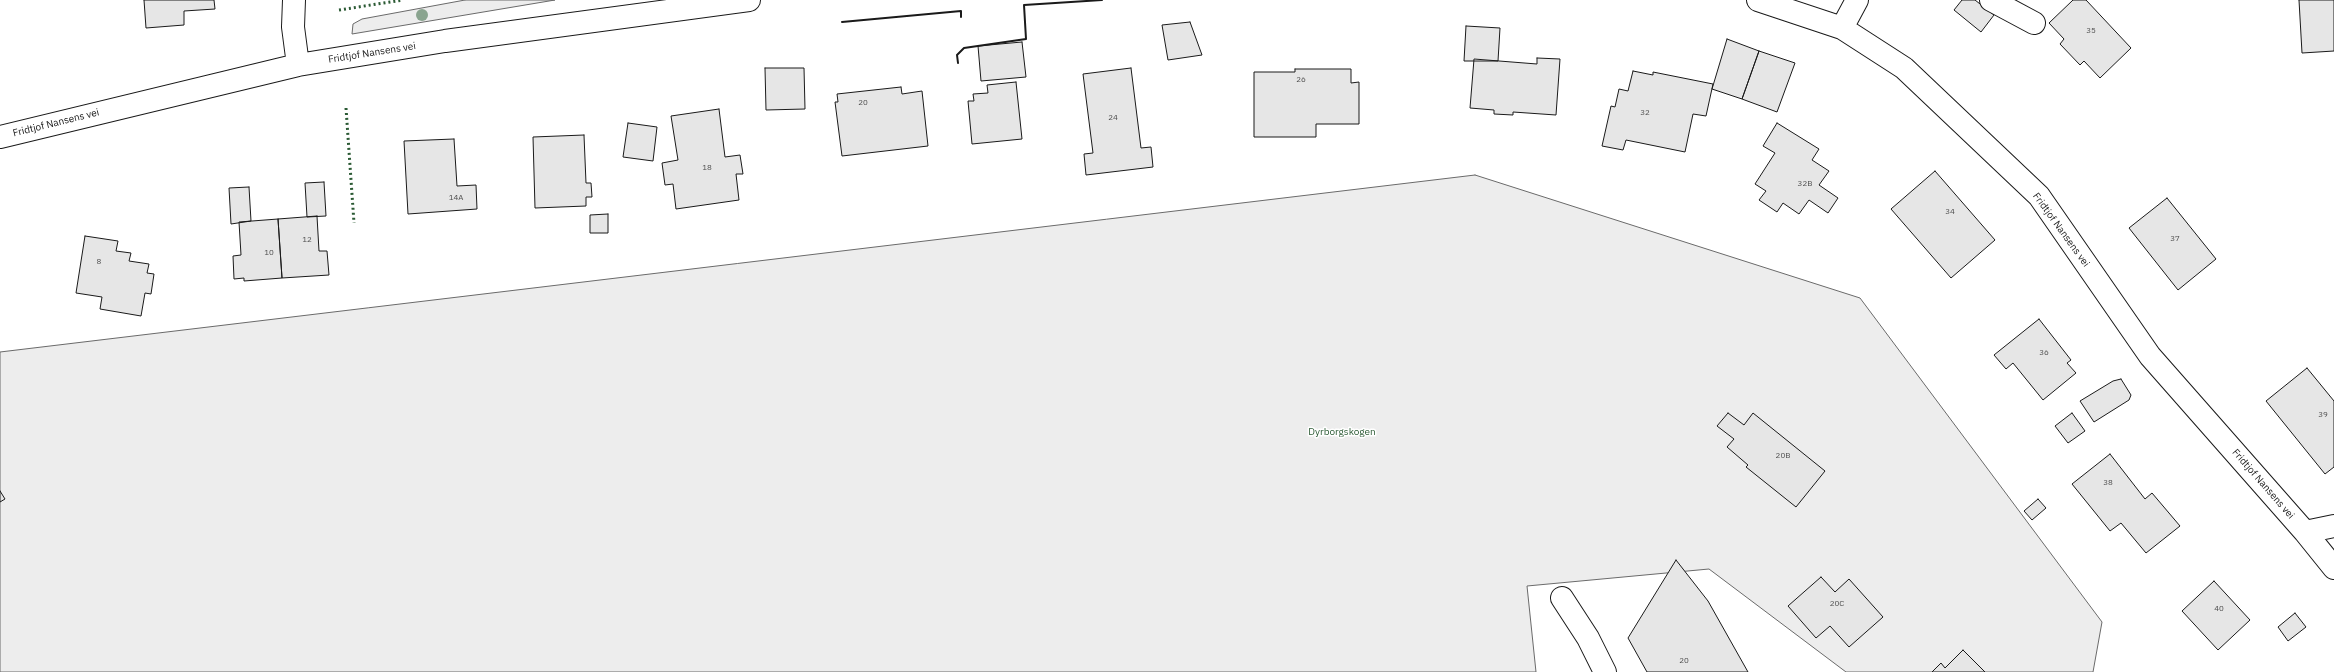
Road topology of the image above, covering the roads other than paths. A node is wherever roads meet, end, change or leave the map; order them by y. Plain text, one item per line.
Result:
1 (294, 0) edge
2 (749, 0) edge
3 (1758, 0) edge
4 (1857, 0) edge
5 (1991, 0) edge
6 (2034, 23) dead end
7 (1842, 28) junction
8 (298, 65) junction
9 (0, 137) edge
10 (2334, 526) edge
11 (2305, 532) junction
12 (2334, 568) edge
13 (1562, 598) dead end
14 (1605, 672) edge

1 - 8 street
2 - 8 street, Fridtjof Nansens vei
3 - 7 street, Fridtjof Nansens vei
4 - 7 street
5 - 6 street
7 - 11 street, Fridtjof Nansens vei
8 - 9 street, Fridtjof Nansens vei
10 - 11 street
11 - 12 street, Fridtjof Nansens vei
13 - 14 street

